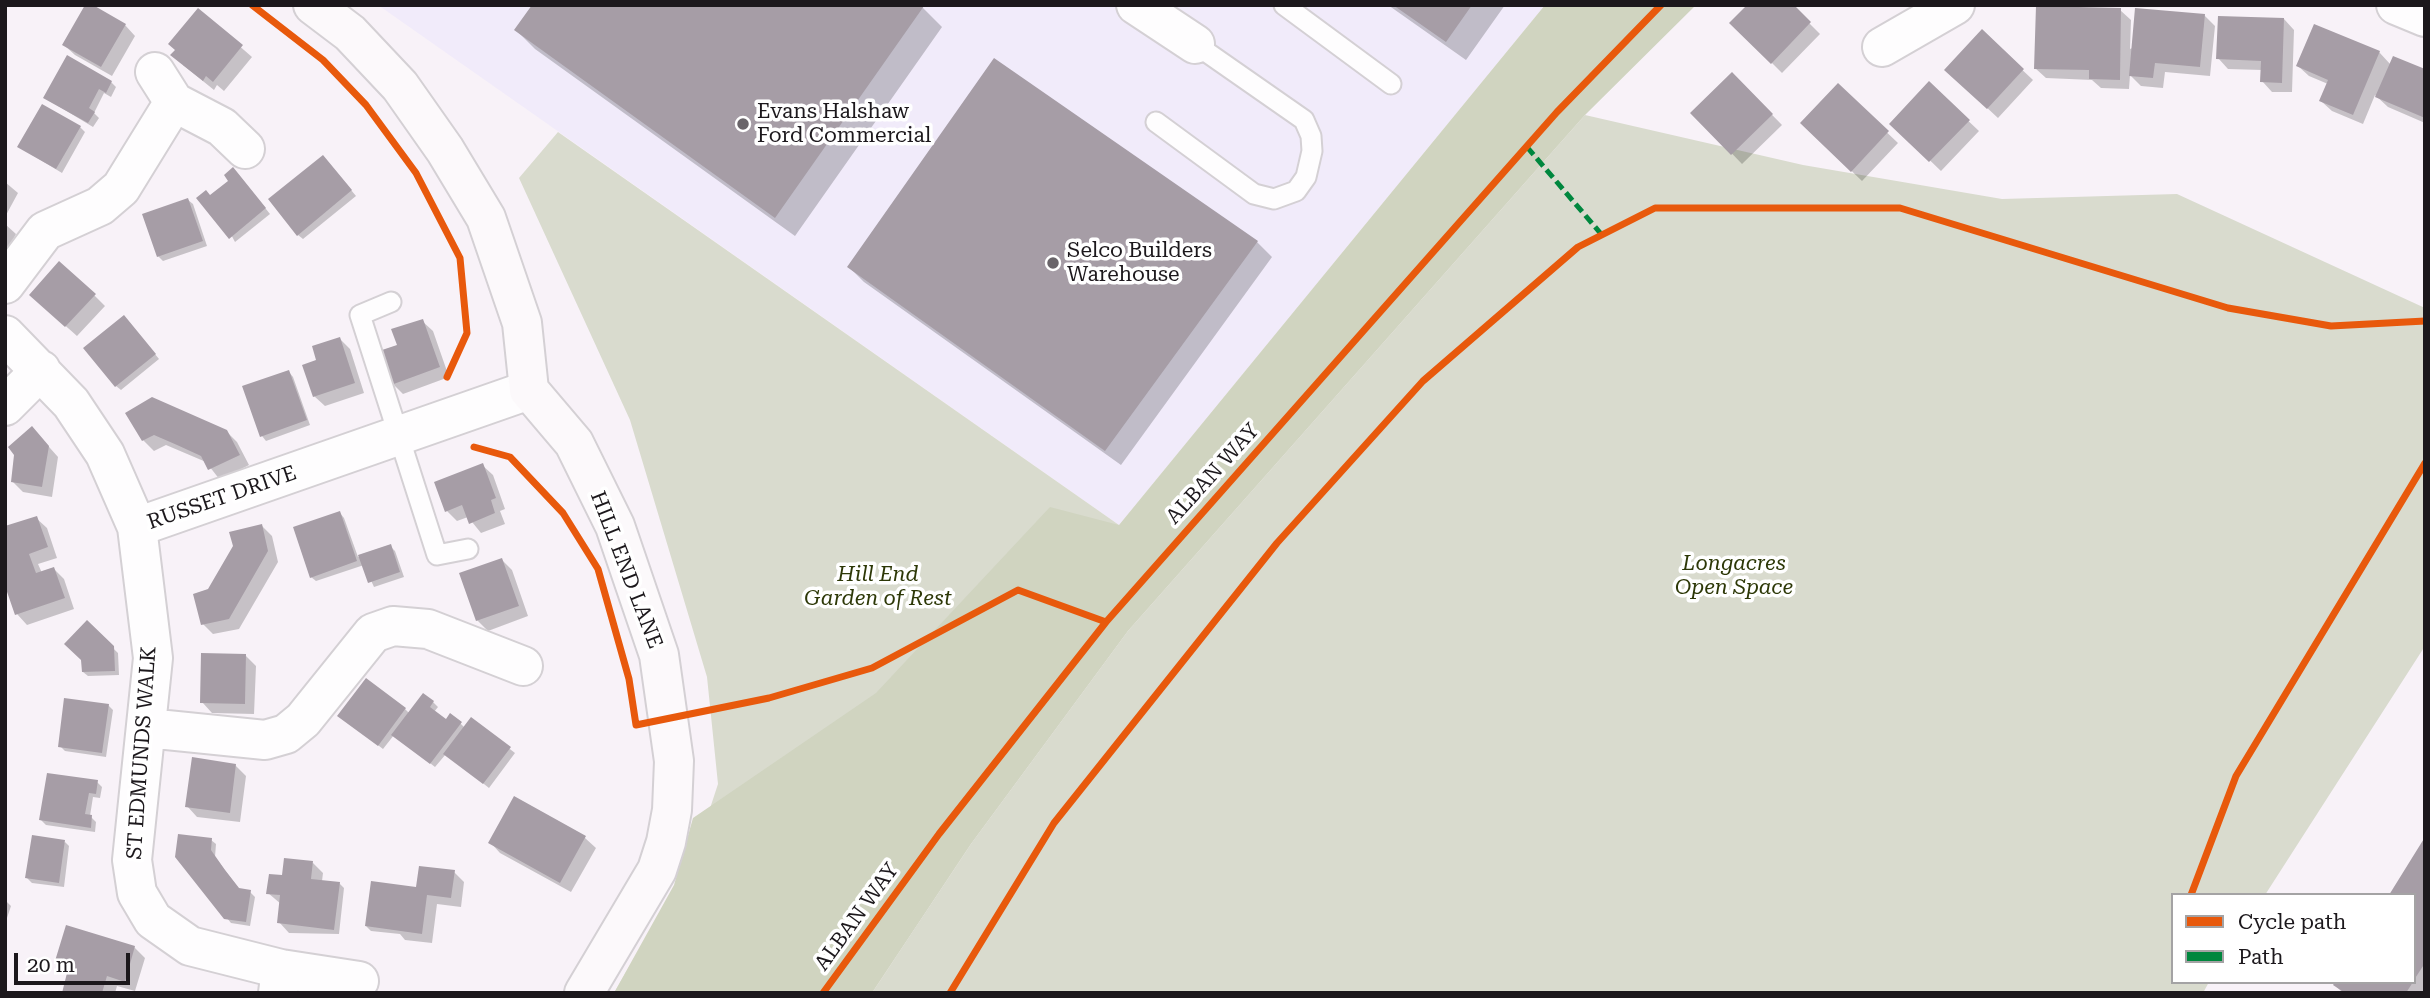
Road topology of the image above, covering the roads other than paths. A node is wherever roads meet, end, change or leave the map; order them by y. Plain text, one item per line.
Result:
1 (313, 5) edge
2 (1136, 5) edge
3 (1284, 5) edge
4 (1955, 5) edge
5 (2396, 5) edge
6 (2425, 18) edge
7 (1195, 44) joint
8 (1882, 47) dead end
9 (1391, 84) dead end
10 (1156, 122) dead end
11 (245, 149) dead end
12 (5, 284) edge
13 (391, 302) dead end
14 (5, 335) edge
15 (41, 370) junction
16 (529, 390) junction
17 (5, 406) edge
18 (399, 436) junction
19 (137, 527) junction
20 (468, 549) dead end
21 (523, 666) dead end
22 (147, 728) junction
23 (280, 981) edge
24 (359, 981) dead end
25 (584, 993) edge

1 - 16 street
2 - 7 street
3 - 9 lane
4 - 8 street
5 - 6 street
7 - 10 lane
11 - 12 street
13 - 18 lane
14 - 15 street, RUSSET DRIVE
15 - 17 street
15 - 19 street, RUSSET DRIVE
16 - 18 street, RUSSET DRIVE
16 - 25 street, HILL END LANE
18 - 19 street, RUSSET DRIVE
18 - 20 lane
19 - 22 street, ST EDMUNDS WALK
21 - 22 street
22 - 23 street, ST EDMUNDS WALK
23 - 24 street, ST EDMUNDS WALK

